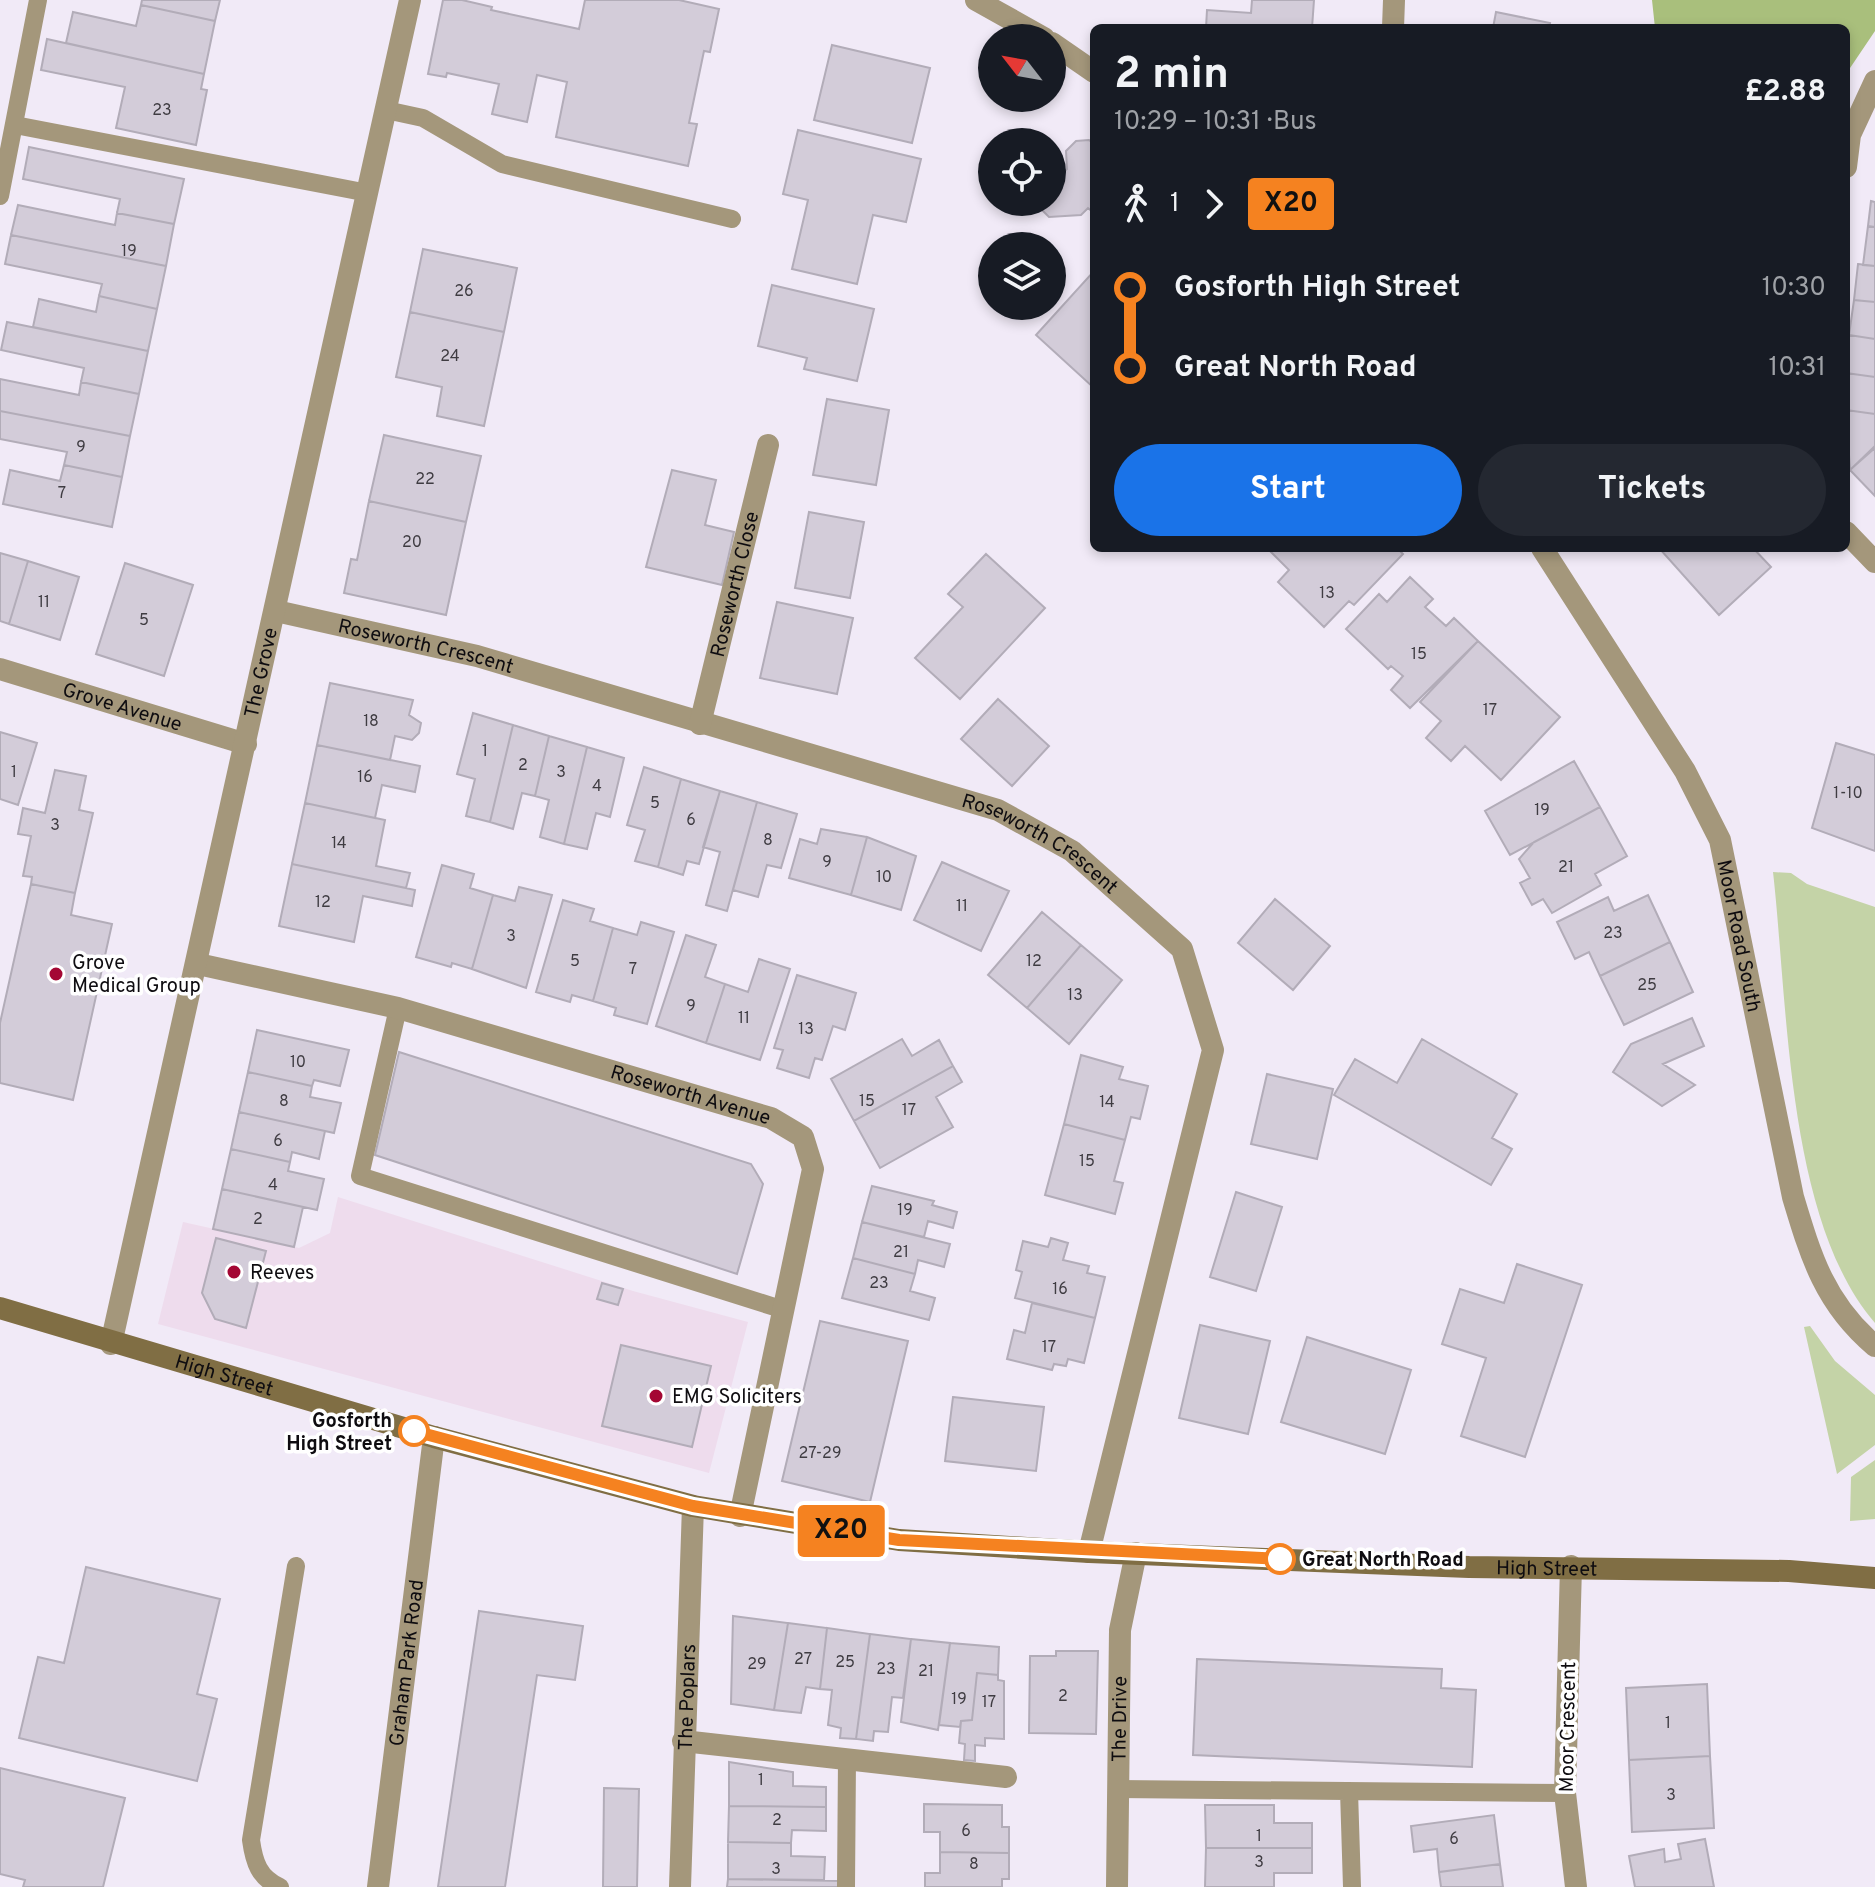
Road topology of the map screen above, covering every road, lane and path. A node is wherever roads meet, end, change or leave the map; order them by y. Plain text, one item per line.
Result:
1 (38, 0) edge
2 (410, 0) edge
3 (976, 0) edge
4 (1394, 0) edge
5 (1019, 24) edge
6 (1393, 24) edge
7 (1066, 53) edge
8 (1090, 69) edge
9 (1875, 81) edge
10 (386, 110) junction
11 (15, 125) junction
12 (1850, 135) edge
13 (368, 193) junction
14 (0, 196) edge
15 (732, 219) dead end
16 (768, 445) dead end
17 (1850, 536) edge
18 (1545, 552) edge
19 (1875, 562) edge
20 (276, 611) junction
21 (0, 669) edge
22 (700, 724) junction
23 (246, 744) junction
24 (198, 964) junction
25 (398, 1008) junction
26 (0, 1308) edge
27 (781, 1309) junction
28 (111, 1344) junction
29 (1875, 1346) edge
30 (434, 1437) junction
31 (693, 1506) junction
32 (740, 1516) junction
33 (1089, 1552) junction
34 (1136, 1553) junction
35 (296, 1566) dead end
36 (1571, 1566) junction
37 (1875, 1578) edge
38 (683, 1741) junction
39 (847, 1759) junction
40 (1006, 1777) dead end
41 (1117, 1789) junction
42 (1349, 1791) junction
43 (1565, 1793) junction
44 (280, 1887) edge
45 (378, 1887) edge
46 (680, 1887) edge
47 (846, 1887) edge
48 (1117, 1887) edge
49 (1352, 1887) edge
50 (1576, 1887) edge

1 - 11 lane
2 - 10 street, The Grove
3 - 5 street
4 - 6 street
7 - 8 street
9 - 12 street
10 - 13 street, The Grove
10 - 15 lane
11 - 13 lane
11 - 14 lane
13 - 20 street, The Grove
16 - 22 street, Roseworth Close
17 - 19 street
18 - 29 street, Moor Road South
20 - 22 street, Roseworth Crescent
20 - 23 street, The Grove
21 - 23 street, Grove Avenue
22 - 33 street, Roseworth Crescent
23 - 24 street, The Grove
24 - 25 street, Roseworth Avenue
24 - 28 street, The Grove
25 - 27 street, Roseworth Avenue
25 - 27 lane
26 - 28 main road, High Street
27 - 32 street, Roseworth Avenue
28 - 30 main road, High Street
30 - 31 main road, High Street
30 - 45 street, Graham Park Road
31 - 32 main road, High Street
31 - 38 street, The Poplars
32 - 33 main road, High Street
33 - 34 main road, High Street
34 - 36 main road, High Street
34 - 41 street, The Drive
35 - 44 lane
36 - 37 main road, High Street
36 - 43 street, Moor Crescent
38 - 39 street
38 - 46 street, The Poplars
39 - 40 street
39 - 47 lane
41 - 42 lane
41 - 48 street, The Drive
42 - 43 lane
42 - 49 lane
43 - 50 street, Moor Crescent

